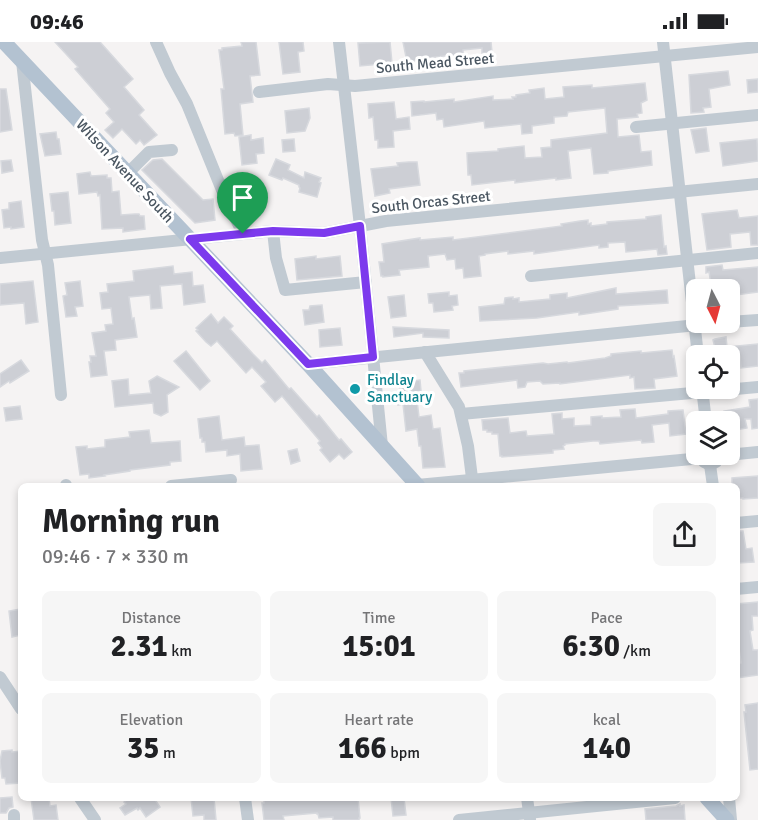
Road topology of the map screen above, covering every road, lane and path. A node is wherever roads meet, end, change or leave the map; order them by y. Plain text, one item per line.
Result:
1 (4, 42) edge
2 (156, 42) edge
3 (339, 42) edge
4 (663, 42) edge
5 (758, 47) edge
6 (665, 57) junction
7 (22, 61) junction
8 (342, 85) junction
9 (258, 92) dead end
10 (758, 115) edge
11 (672, 123) junction
12 (636, 127) dead end
13 (172, 150) dead end
14 (128, 173) junction
15 (758, 184) edge
16 (680, 192) junction
17 (360, 226) junction
18 (273, 231) junction
19 (243, 234) junction
20 (190, 239) junction
21 (758, 253) edge
22 (45, 254) junction
23 (0, 258) edge
24 (687, 260) junction
25 (531, 276) dead end
26 (689, 279) edge
27 (366, 282) junction
28 (758, 320) edge
29 (740, 321) edge
30 (686, 327) edge
31 (425, 352) junction
32 (373, 357) junction
33 (308, 364) junction
34 (758, 387) edge
35 (740, 388) edge
36 (686, 392) edge
37 (61, 395) dead end
38 (461, 414) junction
39 (382, 446) junction
40 (758, 452) edge
41 (740, 454) edge
42 (686, 461) edge
43 (710, 465) edge
44 (231, 480) dead end
45 (201, 483) edge
46 (414, 483) edge
47 (473, 483) edge
48 (712, 483) edge
49 (758, 521) edge
50 (740, 523) edge
51 (758, 587) edge
52 (740, 589) edge
53 (0, 677) edge
54 (18, 704) edge
55 (86, 801) edge
56 (245, 801) edge
57 (527, 801) edge
58 (651, 801) edge
59 (709, 801) edge
60 (729, 801) edge
61 (529, 816) edge
62 (95, 820) edge
63 (248, 820) edge
64 (459, 820) edge
65 (729, 820) edge

1 - 7 main road, Wilson Avenue South
2 - 19 street
3 - 8 street
4 - 6 street
5 - 6 street, South Mead Street
6 - 8 street, South Mead Street
6 - 11 street
7 - 14 main road, Wilson Avenue South
7 - 22 street
8 - 9 street, South Mead Street
8 - 17 street
10 - 11 street
11 - 12 street
11 - 16 street
13 - 14 street
14 - 20 main road, Wilson Avenue South
15 - 16 street, South Orcas Street
16 - 17 street, South Orcas Street
16 - 24 street
17 - 18 street, South Orcas Street
17 - 27 street
18 - 19 street, South Orcas Street
18 - 27 street
19 - 20 street, South Orcas Street
20 - 22 street, South Orcas Street
20 - 33 main road, Wilson Avenue South
21 - 24 street
22 - 23 street, South Orcas Street
22 - 37 street
24 - 25 street
24 - 26 street
27 - 32 street
28 - 29 street
30 - 31 street
31 - 32 street
31 - 38 street
32 - 33 street
32 - 39 street
33 - 39 main road, Wilson Avenue South
34 - 35 street
36 - 38 street
38 - 47 street
39 - 46 main road, Wilson Avenue South
40 - 41 street
42 - 47 street
43 - 48 street
44 - 45 street
49 - 50 street
51 - 52 street
53 - 54 street
55 - 62 street
56 - 63 street
57 - 61 street
58 - 61 street
59 - 65 main road
60 - 65 street
61 - 64 street

